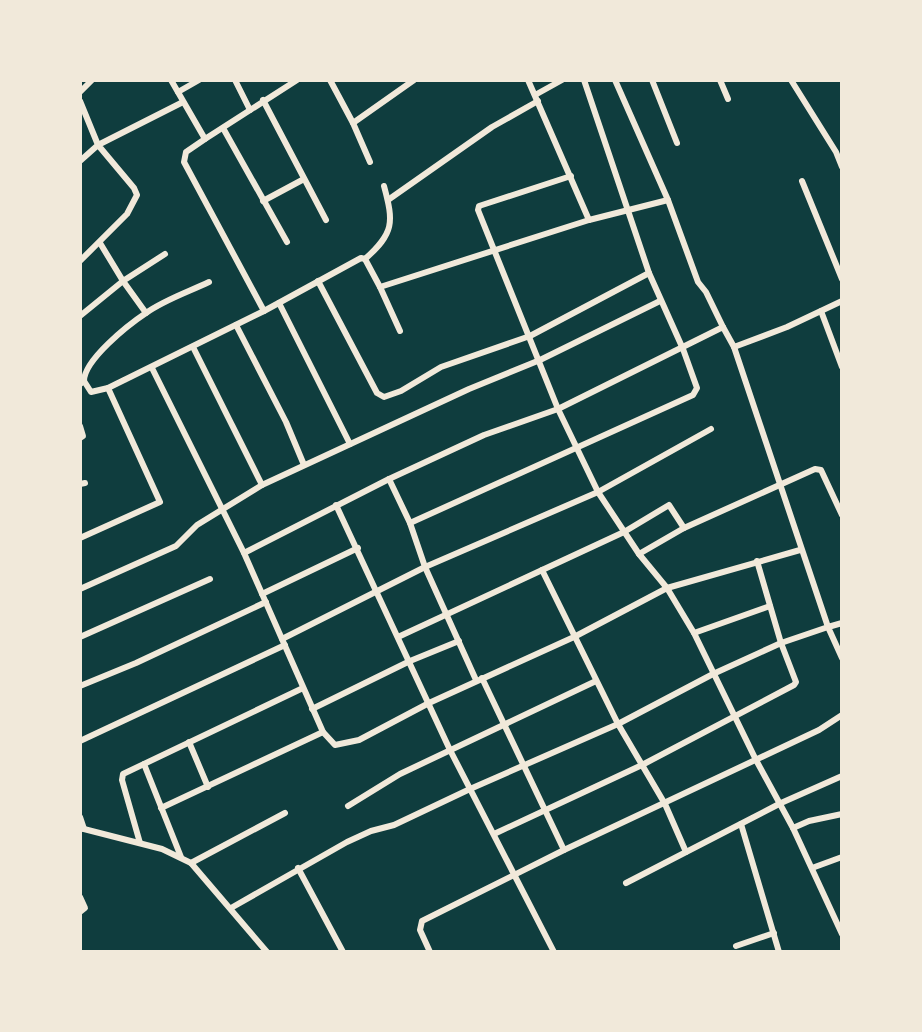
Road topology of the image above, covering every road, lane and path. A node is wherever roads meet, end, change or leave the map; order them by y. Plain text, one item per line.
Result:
1 (92, 80) edge
2 (171, 80) edge
3 (199, 80) edge
4 (235, 80) edge
5 (297, 80) edge
6 (330, 80) edge
7 (414, 80) edge
8 (528, 80) edge
9 (562, 80) edge
10 (584, 80) edge
11 (615, 80) edge
12 (652, 80) edge
13 (720, 80) edge
14 (791, 80) edge
15 (80, 92) edge
16 (178, 92) junction
17 (537, 98) junction
18 (728, 99) dead end
19 (263, 100) junction
20 (80, 101) edge
21 (183, 102) junction
22 (250, 110) junction
23 (353, 123) junction
24 (223, 128) junction
25 (205, 139) junction
26 (677, 143) dead end
27 (98, 145) junction
28 (80, 161) edge
29 (370, 162) dead end
30 (842, 167) edge
31 (571, 176) junction
32 (304, 179) junction
33 (802, 181) dead end
34 (384, 186) dead end
35 (388, 200) junction
36 (668, 200) junction
37 (263, 201) junction
38 (628, 210) junction
39 (326, 220) dead end
40 (589, 220) junction
41 (287, 242) dead end
42 (100, 243) junction
43 (494, 250) junction
44 (165, 254) dead end
45 (365, 259) junction
46 (80, 261) edge
47 (649, 273) junction
48 (842, 279) edge
49 (123, 281) junction
50 (318, 281) junction
51 (209, 282) dead end
52 (380, 287) junction
53 (660, 301) junction
54 (842, 301) edge
55 (279, 303) junction
56 (264, 311) junction
57 (821, 311) junction
58 (146, 313) junction
59 (80, 316) edge
60 (236, 325) junction
61 (723, 327) junction
62 (400, 331) dead end
63 (530, 336) junction
64 (193, 347) junction
65 (734, 347) junction
66 (683, 349) junction
67 (540, 360) junction
68 (842, 367) edge
69 (152, 368) junction
70 (82, 383) edge
71 (108, 388) junction
72 (558, 409) junction
73 (80, 426) edge
74 (711, 429) dead end
75 (80, 438) edge
76 (350, 444) junction
77 (576, 448) junction
78 (304, 465) junction
79 (389, 479) junction
80 (781, 483) junction
81 (262, 485) junction
82 (598, 492) junction
83 (336, 505) junction
84 (222, 511) junction
85 (842, 515) edge
86 (410, 523) junction
87 (684, 528) junction
88 (624, 532) junction
89 (80, 538) edge
90 (358, 548) junction
91 (800, 550) junction
92 (244, 553) junction
93 (639, 554) junction
94 (757, 561) junction
95 (425, 567) junction
96 (542, 570) junction
97 (210, 579) dead end
98 (667, 588) junction
99 (80, 589) edge
100 (377, 592) junction
101 (264, 598) junction
102 (770, 606) junction
103 (448, 615) junction
104 (842, 623) edge
105 (828, 627) junction
106 (694, 633) junction
107 (80, 637) edge
108 (398, 637) junction
109 (574, 637) junction
110 (459, 641) junction
111 (283, 642) junction
112 (781, 643) junction
113 (842, 658) edge
114 (410, 661) junction
115 (713, 674) junction
116 (479, 679) junction
117 (596, 681) junction
118 (80, 686) edge
119 (303, 688) junction
120 (429, 703) junction
121 (312, 709) junction
122 (842, 715) edge
123 (734, 716) junction
124 (618, 724) junction
125 (504, 725) junction
126 (323, 732) junction
127 (80, 741) edge
128 (189, 742) junction
129 (450, 750) junction
130 (756, 760) junction
131 (144, 764) junction
132 (642, 765) junction
133 (523, 766) junction
134 (842, 776) edge
135 (208, 787) junction
136 (470, 789) junction
137 (781, 803) junction
138 (665, 804) junction
139 (348, 806) dead end
140 (161, 808) junction
141 (544, 809) junction
142 (285, 813) dead end
143 (842, 814) edge
144 (80, 817) edge
145 (741, 824) junction
146 (82, 828) edge
147 (793, 828) junction
148 (494, 834) junction
149 (140, 843) junction
150 (564, 850) junction
151 (686, 852) junction
152 (181, 857) junction
153 (842, 857) edge
154 (191, 863) junction
155 (298, 868) junction
156 (812, 868) junction
157 (515, 874) junction
158 (626, 883) dead end
159 (80, 897) edge
160 (231, 908) junction
161 (80, 912) edge
162 (774, 933) junction
163 (842, 934) edge
164 (736, 946) dead end
165 (267, 952) edge
166 (343, 952) edge
167 (430, 952) edge
168 (554, 952) edge
169 (779, 952) edge

1 - 15 street
2 - 16 street
3 - 16 street
4 - 22 street
5 - 19 street
6 - 23 street
7 - 23 street
8 - 17 street
9 - 17 street
10 - 38 street
11 - 36 street
12 - 26 street
13 - 18 street
14 - 30 street
16 - 21 street
17 - 31 street
17 - 35 street
19 - 22 street
19 - 32 street
20 - 27 street
21 - 25 street
21 - 27 street
22 - 24 street
23 - 29 street
24 - 25 street
24 - 37 street
25 - 56 street
27 - 28 street
27 - 42 street
31 - 40 street
31 - 43 street
32 - 37 street
32 - 39 street
33 - 48 street
34 - 35 street
35 - 45 street
36 - 38 street
36 - 61 street
37 - 41 street
38 - 40 street
38 - 47 street
40 - 43 street
42 - 46 street
42 - 49 street
43 - 52 street
43 - 63 street
44 - 49 street
45 - 50 street
45 - 52 street
47 - 53 street
47 - 63 street
49 - 58 street
49 - 59 street
50 - 55 street
50 - 63 street
51 - 58 street
52 - 62 street
53 - 66 street
53 - 67 street
54 - 57 street
55 - 56 street
55 - 76 street
56 - 60 street
57 - 65 street
57 - 68 street
58 - 70 street
60 - 64 street
60 - 78 street
61 - 65 street
61 - 66 street
63 - 67 street
64 - 69 street
64 - 81 street
65 - 80 street
66 - 72 street
66 - 77 street
67 - 72 street
67 - 76 street
69 - 71 street
69 - 84 street
70 - 71 street
71 - 89 street
72 - 77 street
72 - 79 street
73 - 75 street
74 - 82 street
76 - 78 street
77 - 82 street
77 - 86 street
78 - 81 street
79 - 83 street
79 - 86 street
80 - 85 street
80 - 87 street
80 - 91 street
81 - 84 street
82 - 88 street
82 - 95 street
83 - 90 street
83 - 92 street
84 - 92 street
84 - 99 street
86 - 95 street
87 - 88 street
87 - 93 street
88 - 93 street
88 - 96 street
90 - 100 street
90 - 101 street
91 - 94 street
91 - 105 street
92 - 101 street
93 - 98 street
94 - 98 street
94 - 102 street
95 - 100 street
95 - 103 street
96 - 103 street
96 - 109 street
97 - 107 street
98 - 106 street
98 - 109 street
100 - 108 street
100 - 111 street
101 - 111 street
101 - 118 street
102 - 106 street
102 - 112 street
103 - 108 street
103 - 110 street
104 - 105 street
105 - 112 street
105 - 113 street
106 - 115 street
108 - 114 street
109 - 116 street
109 - 117 street
110 - 114 street
110 - 116 street
111 - 119 street
111 - 127 street
112 - 115 street
112 - 123 street
114 - 120 street
114 - 121 street
115 - 123 street
115 - 124 street
116 - 120 street
116 - 125 street
117 - 124 street
117 - 125 street
119 - 121 street
119 - 128 street
120 - 126 street
120 - 129 street
121 - 126 street
122 - 130 street
123 - 130 street
123 - 132 street
124 - 132 street
124 - 133 street
125 - 129 street
125 - 133 street
126 - 135 street
128 - 131 street
128 - 135 street
129 - 136 street
129 - 139 street
130 - 137 street
130 - 138 street
131 - 140 street
131 - 149 street
132 - 138 street
132 - 141 street
133 - 136 street
133 - 141 street
134 - 137 street
135 - 140 street
136 - 148 street
136 - 155 street
137 - 145 street
137 - 147 street
138 - 150 street
138 - 151 street
140 - 152 street
141 - 148 street
141 - 150 street
142 - 154 street
143 - 147 street
144 - 146 street
145 - 151 street
145 - 162 street
146 - 149 street
147 - 156 street
148 - 157 street
149 - 152 street
150 - 157 street
151 - 158 street
152 - 154 street
153 - 156 street
154 - 160 street
155 - 160 street
155 - 166 street
156 - 163 street
157 - 167 street
157 - 168 street
159 - 161 street
160 - 165 street
162 - 164 street
162 - 169 street

